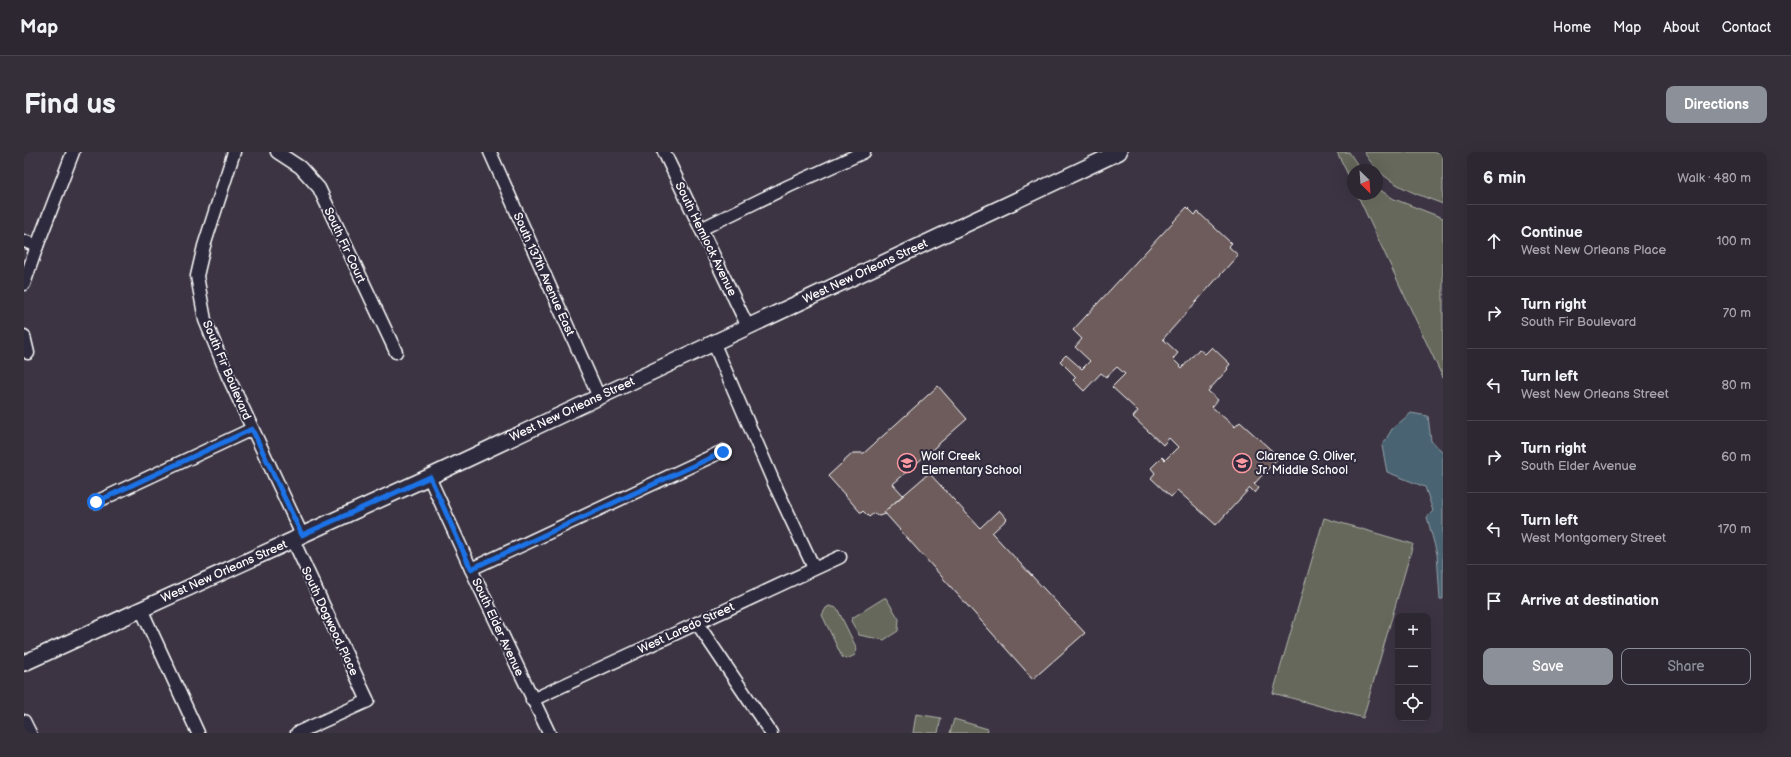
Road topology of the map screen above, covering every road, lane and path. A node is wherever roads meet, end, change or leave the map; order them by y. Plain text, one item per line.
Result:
1 (73, 152) edge
2 (234, 152) edge
3 (277, 152) edge
4 (490, 152) edge
5 (664, 152) edge
6 (864, 152) edge
7 (1119, 152) edge
8 (701, 229) junction
9 (24, 241) edge
10 (37, 246) junction
11 (24, 284) edge
12 (748, 327) junction
13 (24, 336) edge
14 (714, 344) junction
15 (396, 352) dead end
16 (28, 354) dead end
17 (599, 397) junction
18 (252, 429) junction
19 (723, 452) dead end
20 (430, 477) junction
21 (96, 502) dead end
22 (297, 538) junction
23 (840, 557) dead end
24 (814, 568) junction
25 (471, 569) junction
26 (141, 609) junction
27 (697, 623) junction
28 (24, 663) edge
29 (532, 700) junction
30 (24, 720) edge
31 (30, 733) edge
32 (198, 733) edge
33 (297, 733) edge
34 (549, 733) edge
35 (771, 733) edge

1 - 10 street
2 - 18 street, South Fir Boulevard
3 - 15 street, South Fir Court
4 - 17 street, South 137th Avenue East
5 - 8 street, South Hemlock Avenue
6 - 8 street
7 - 12 street, West New Orleans Street
8 - 12 street, South Hemlock Avenue
9 - 10 street
10 - 11 street
12 - 14 street, West New Orleans Street
13 - 16 street
14 - 17 street, West New Orleans Street
14 - 24 street
17 - 20 street, West New Orleans Street
18 - 21 street
18 - 22 street, South Fir Boulevard
19 - 25 street
20 - 22 street, West New Orleans Street
20 - 25 street, South Elder Avenue
22 - 26 street, West New Orleans Street
22 - 33 street, South Dogwood Place
23 - 24 street, West Laredo Street
24 - 27 street, West Laredo Street
25 - 29 street, South Elder Avenue
26 - 28 street, West New Orleans Street
26 - 32 street
27 - 29 street, West Laredo Street
27 - 35 street
29 - 34 street, South Elder Avenue
30 - 31 street

